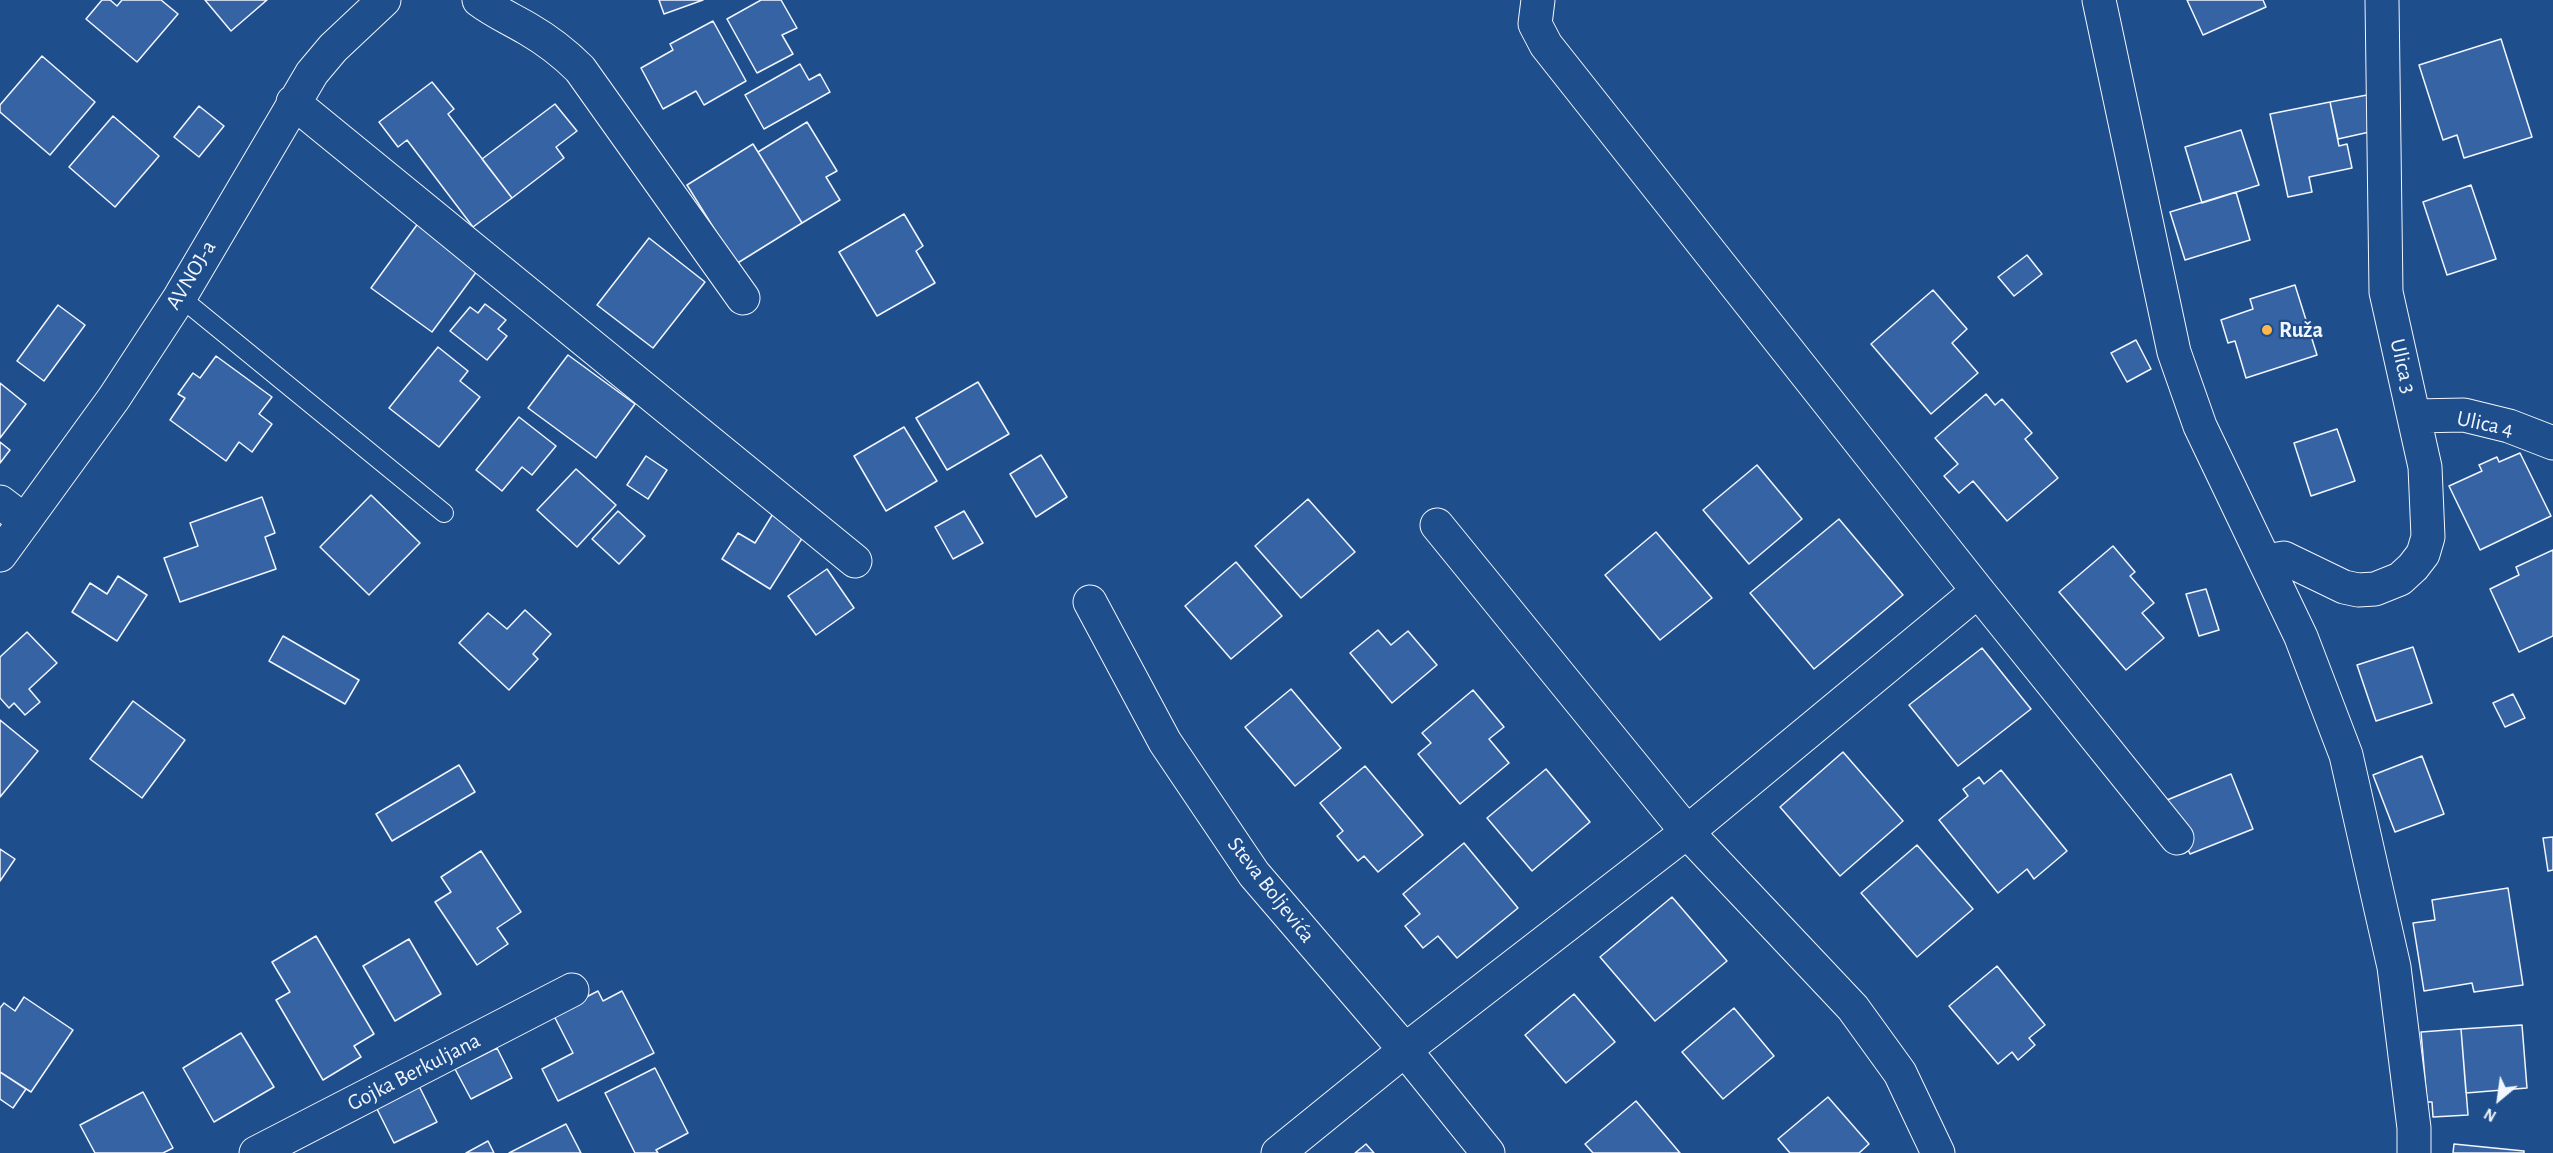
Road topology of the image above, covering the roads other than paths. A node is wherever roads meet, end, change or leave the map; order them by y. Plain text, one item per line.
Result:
1 (384, 0) edge
2 (479, 0) edge
3 (1539, 0) edge
4 (2099, 0) edge
5 (2382, 0) edge
6 (293, 102) junction
7 (180, 297) junction
8 (744, 298) dead end
9 (2415, 416) junction
10 (2553, 443) edge
11 (0, 502) edge
12 (444, 513) dead end
13 (26, 521) junction
14 (1437, 525) dead end
15 (0, 555) edge
16 (855, 561) dead end
17 (2265, 561) junction
18 (1978, 591) junction
19 (1090, 602) dead end
20 (1687, 832) junction
21 (2177, 838) dead end
22 (572, 990) dead end
23 (1405, 1050) junction
24 (256, 1153) edge
25 (1278, 1153) edge
26 (1488, 1153) edge
27 (1938, 1153) edge
28 (2414, 1153) edge

1 - 6 street, AVNOJ-a
2 - 8 street
3 - 18 street
4 - 17 street
5 - 9 street, Ulica 3
6 - 7 street, AVNOJ-a
6 - 16 street
7 - 12 lane
7 - 13 street, AVNOJ-a
9 - 10 street, Ulica 4
9 - 17 street, Ulica 3
11 - 13 street
13 - 15 street, AVNOJ-a
14 - 20 street
17 - 28 street
18 - 20 street
18 - 21 street
19 - 23 street, Steva Boljevića
20 - 23 street
20 - 27 street
22 - 24 street, Gojka Berkuljana
23 - 25 street
23 - 26 street, Steva Boljevića

